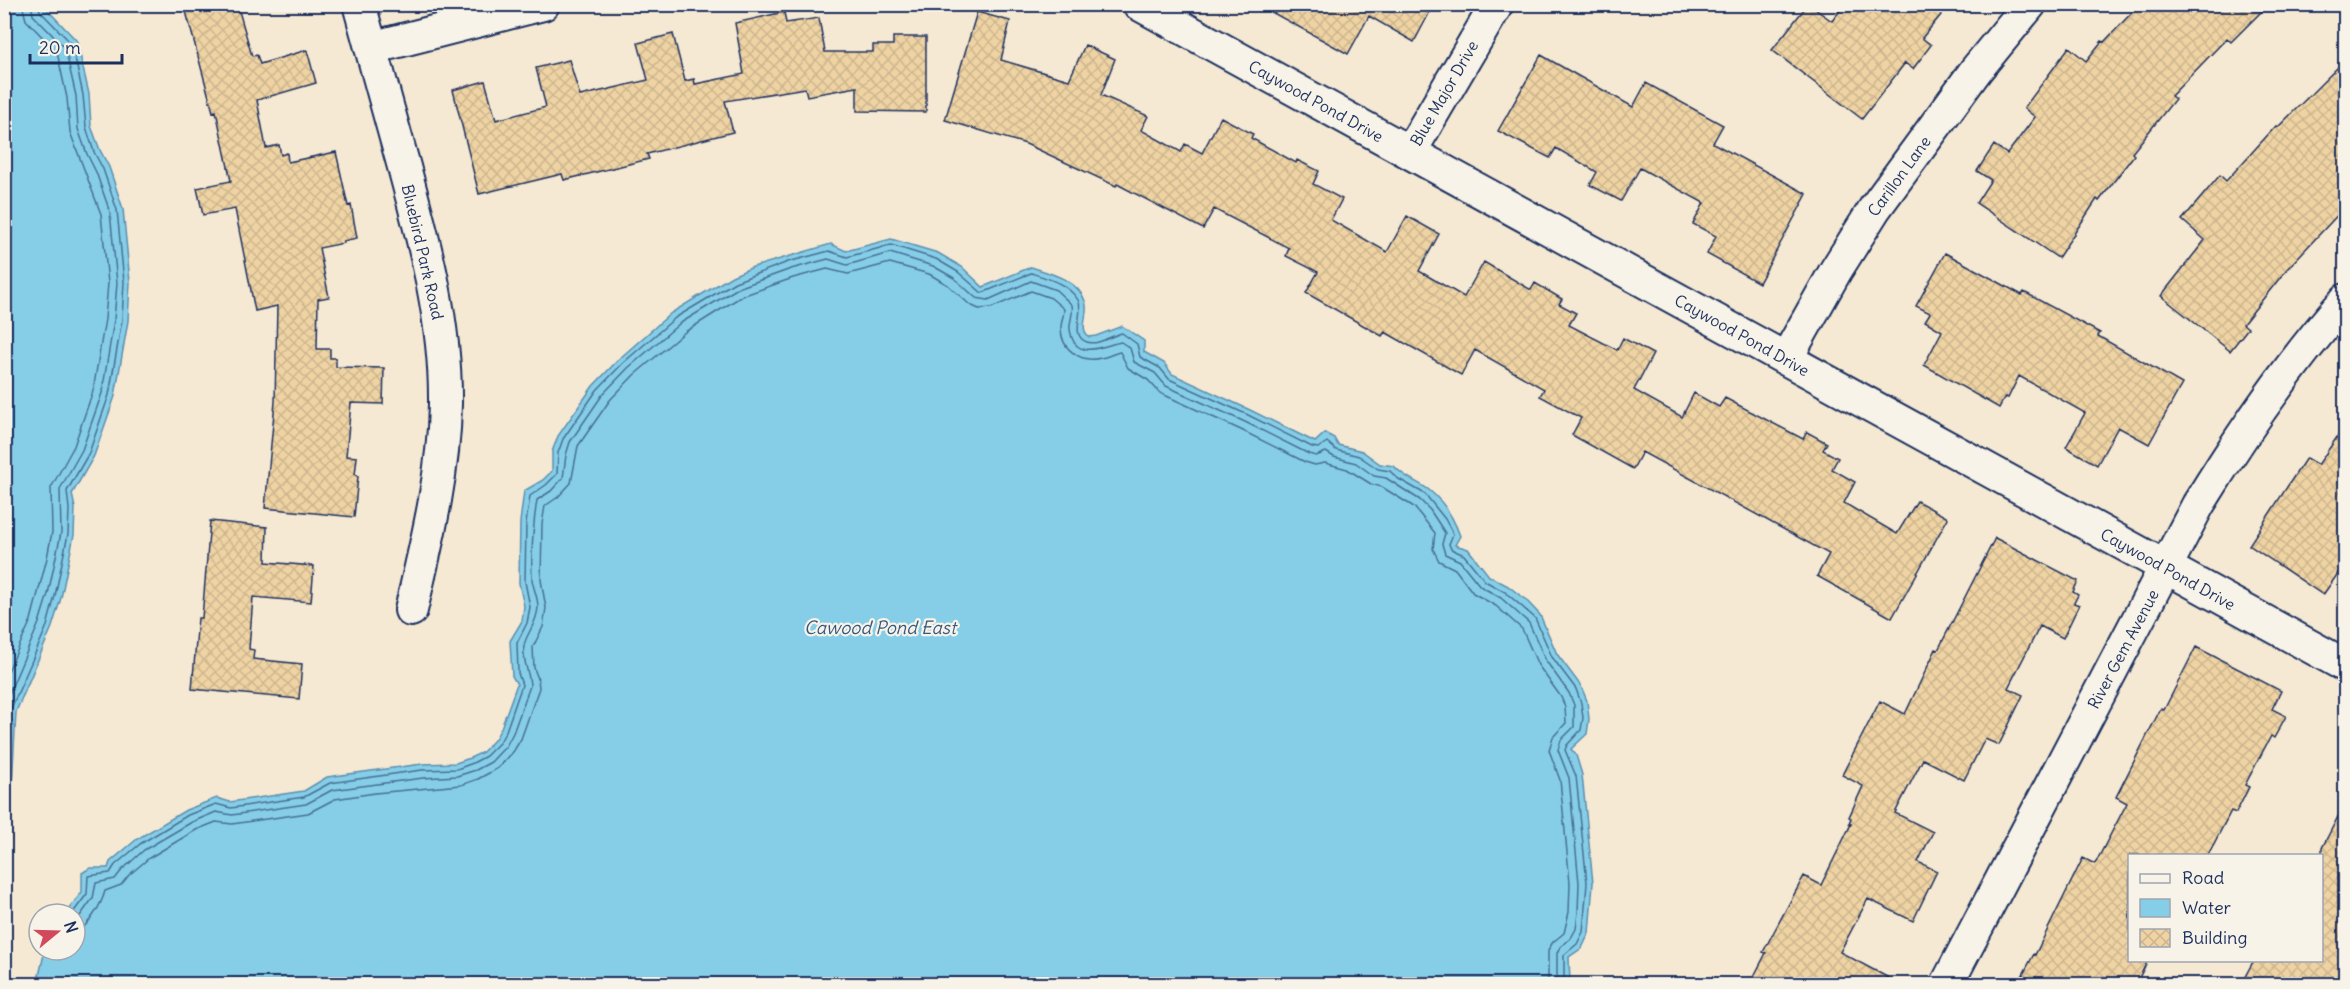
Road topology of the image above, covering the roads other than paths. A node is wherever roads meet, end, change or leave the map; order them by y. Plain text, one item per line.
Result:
1 (359, 4) edge
2 (543, 4) edge
3 (1138, 4) edge
4 (1497, 4) edge
5 (2030, 4) edge
6 (371, 48) junction
7 (1410, 152) junction
8 (2346, 300) edge
9 (1786, 359) junction
10 (2166, 568) junction
11 (411, 610) dead end
12 (2346, 666) edge
13 (1947, 984) edge

1 - 6 street, Bluebird Park Road
2 - 6 street
3 - 7 street, Caywood Pond Drive
4 - 7 street, Blue Major Drive
5 - 9 street, Carillon Lane
6 - 11 street, Bluebird Park Road
7 - 9 street, Caywood Pond Drive
8 - 10 street, River Gem Avenue
9 - 10 street, Caywood Pond Drive
10 - 12 street, Caywood Pond Drive
10 - 13 street, River Gem Avenue

